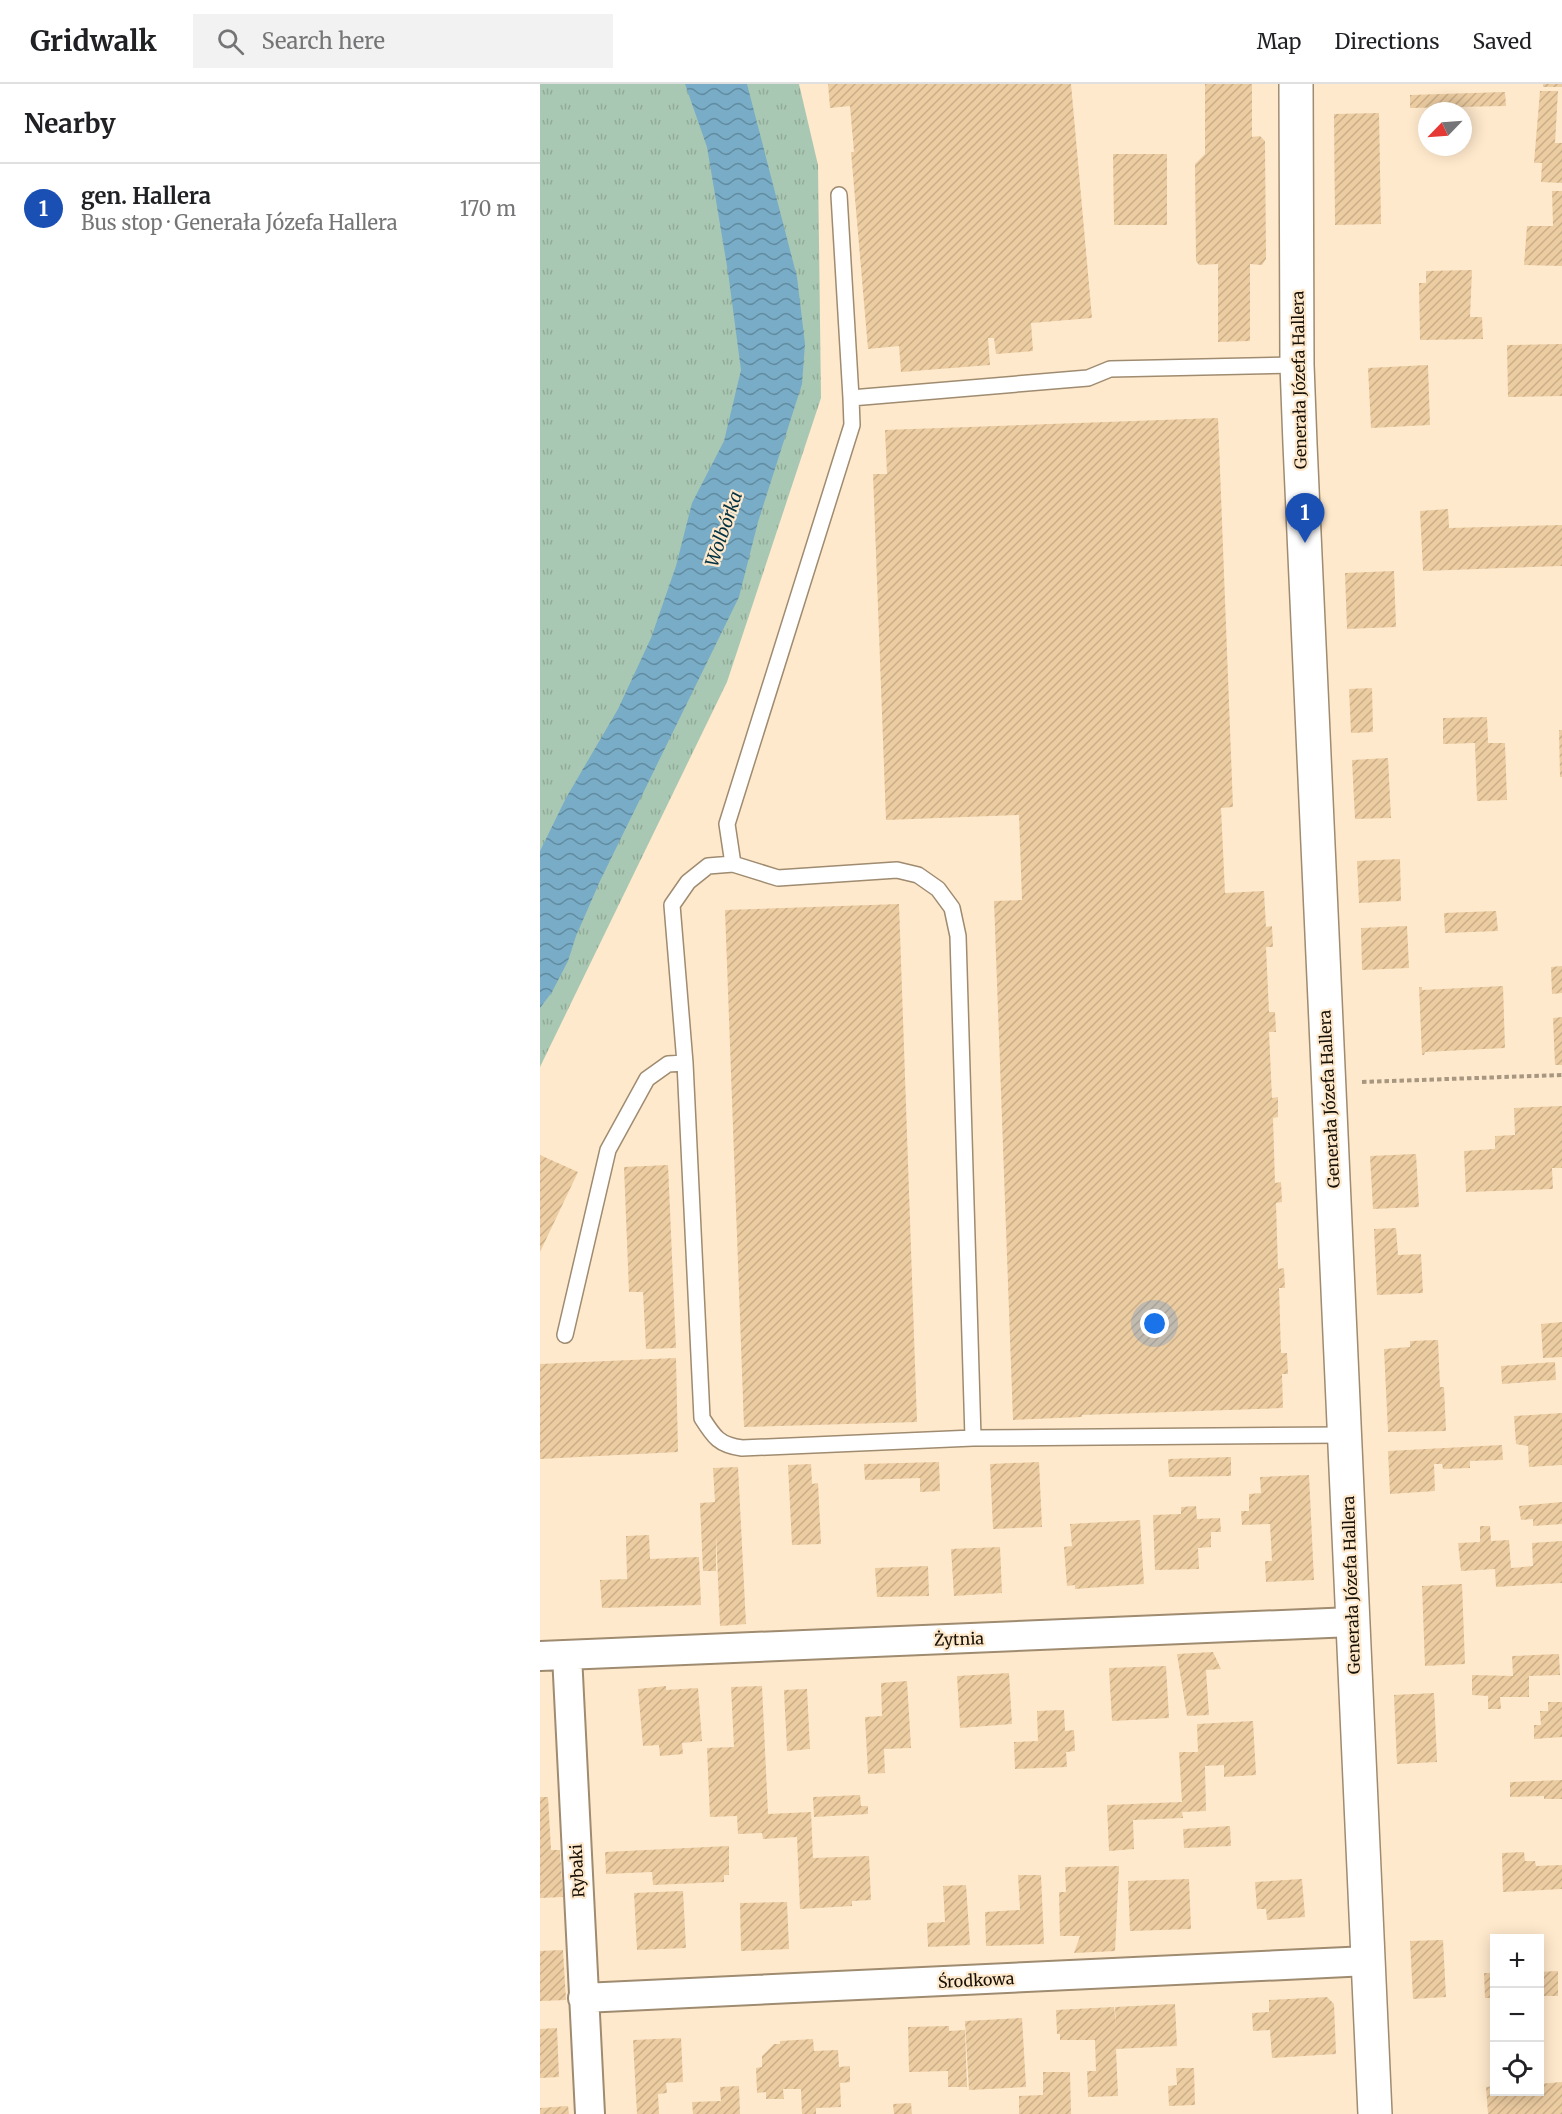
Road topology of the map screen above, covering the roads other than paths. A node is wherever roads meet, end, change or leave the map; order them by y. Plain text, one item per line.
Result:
1 (1296, 84) edge
2 (839, 195) dead end
3 (1298, 365) junction
4 (851, 398) junction
5 (733, 864) junction
6 (685, 1063) junction
7 (565, 1335) dead end
8 (1344, 1435) junction
9 (973, 1438) junction
10 (1352, 1622) junction
11 (553, 1655) edge
12 (1368, 1961) junction
13 (583, 1998) junction
14 (590, 2114) edge
15 (1375, 2114) edge

1 - 3 street, Generała Józefa Hallera
2 - 4 lane
3 - 4 lane
3 - 8 street, Generała Józefa Hallera
4 - 5 lane
5 - 6 lane
5 - 9 lane
6 - 7 lane
6 - 9 lane
8 - 9 lane
8 - 10 street, Generała Józefa Hallera
10 - 11 street, Żytnia
10 - 12 street, Generała Józefa Hallera
11 - 13 street, Rybaki
12 - 13 street, Środkowa
12 - 15 street, Generała Józefa Hallera
13 - 14 street, Rybaki

